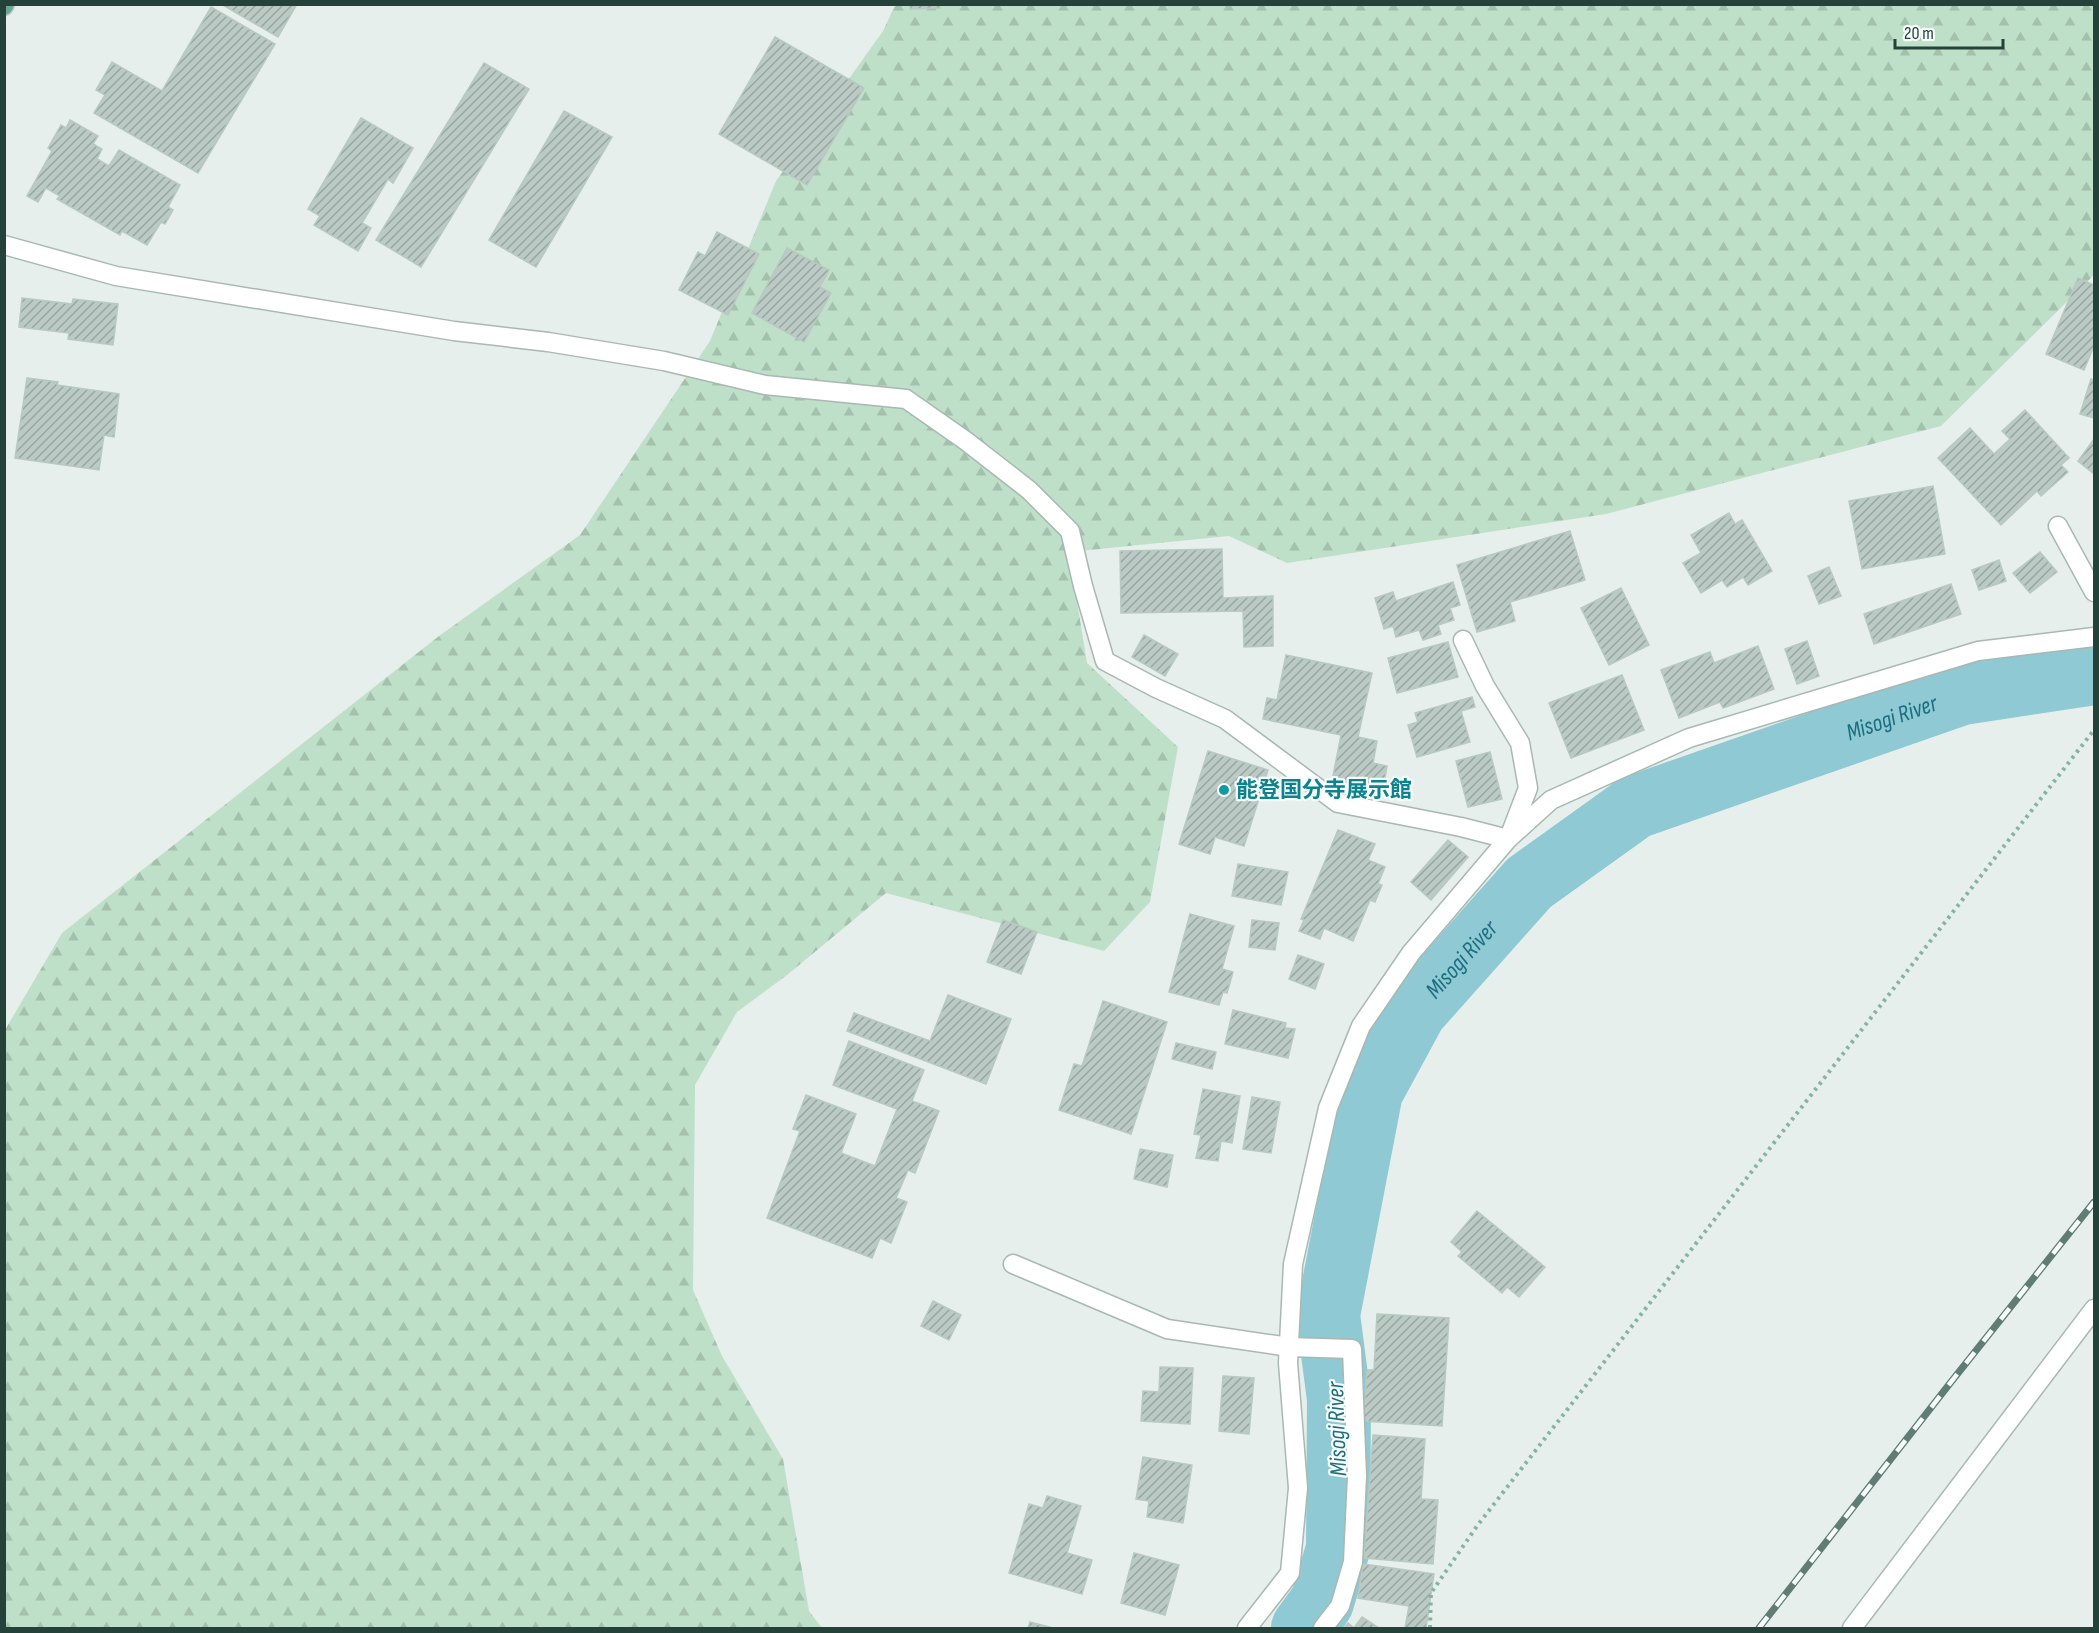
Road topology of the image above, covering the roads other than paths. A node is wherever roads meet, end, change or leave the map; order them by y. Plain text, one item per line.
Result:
1 (4, 245) edge
2 (2058, 526) dead end
3 (2094, 592) edge
4 (2094, 637) edge
5 (1463, 640) dead end
6 (1508, 839) junction
7 (1013, 1264) dead end
8 (2094, 1310) edge
9 (1289, 1347) junction
10 (1247, 1629) edge
11 (1323, 1629) edge
12 (1852, 1629) edge

1 - 6 street
2 - 3 street
4 - 6 street
5 - 6 street
6 - 9 street
7 - 9 street
8 - 12 street
9 - 10 street
9 - 11 street

